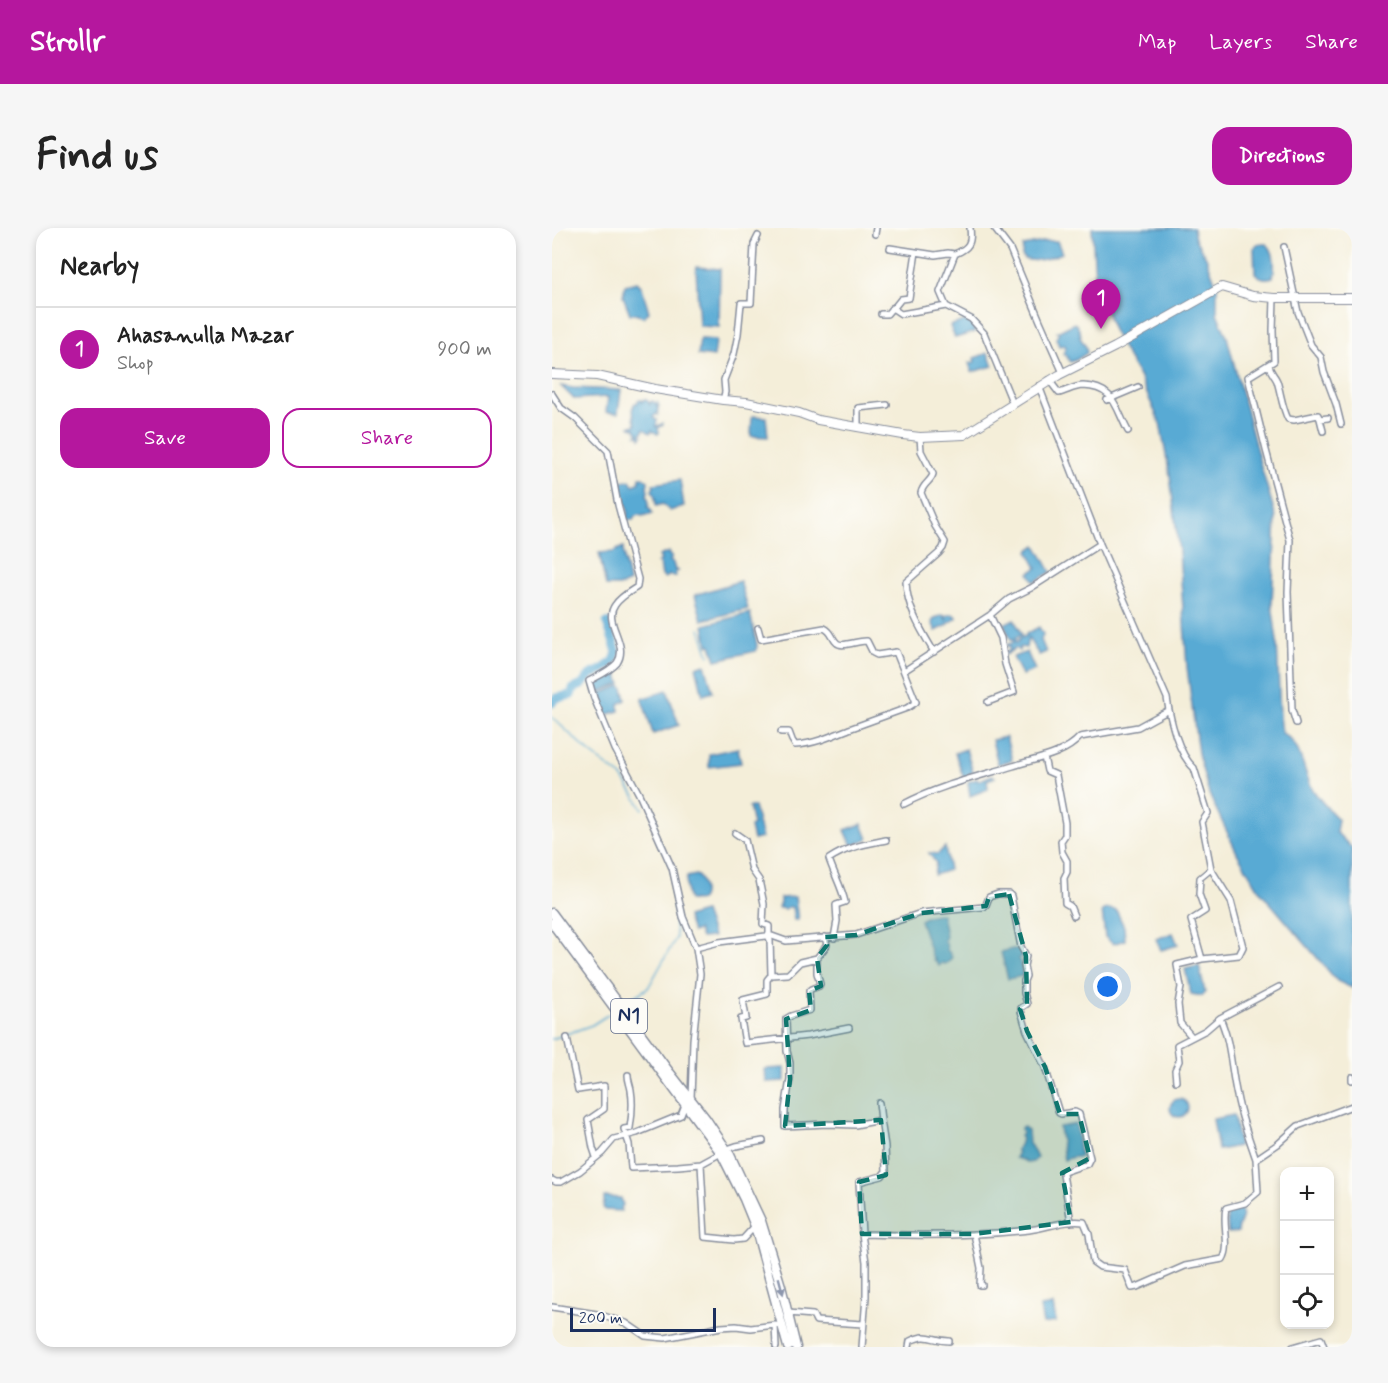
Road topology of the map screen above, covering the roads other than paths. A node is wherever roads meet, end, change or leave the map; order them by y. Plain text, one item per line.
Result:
1 (970, 228) edge
2 (998, 229) edge
3 (758, 236) dead end
4 (1284, 247) dead end
5 (890, 248) dead end
6 (916, 252) junction
7 (955, 254) junction
8 (1294, 297) junction
9 (1274, 298) junction
10 (1352, 298) edge
11 (946, 306) junction
12 (893, 309) junction
13 (881, 315) dead end
14 (1269, 365) junction
15 (1063, 372) junction
16 (552, 374) edge
17 (1049, 380) junction
18 (1039, 386) junction
19 (1138, 387) dead end
20 (552, 394) edge
21 (1110, 399) junction
22 (723, 400) junction
23 (1012, 404) junction
24 (887, 405) dead end
25 (1328, 418) dead end
26 (1320, 419) junction
27 (1341, 424) dead end
28 (858, 428) junction
29 (1128, 431) dead end
30 (1323, 431) dead end
31 (920, 437) junction
32 (1101, 544) junction
33 (990, 615) junction
34 (758, 628) dead end
35 (934, 652) junction
36 (904, 671) junction
37 (988, 702) dead end
38 (1169, 710) junction
39 (1296, 723) dead end
40 (781, 732) dead end
41 (1044, 757) junction
42 (904, 804) dead end
43 (735, 832) dead end
44 (886, 840) dead end
45 (1211, 869) junction
46 (552, 913) edge
47 (1074, 916) dead end
48 (552, 923) edge
49 (769, 936) junction
50 (825, 937) junction
51 (834, 938) junction
52 (696, 948) junction
53 (817, 958) junction
54 (1202, 960) junction
55 (771, 975) junction
56 (1280, 987) dead end
57 (1220, 1018) junction
58 (849, 1028) dead end
59 (1192, 1037) junction
60 (567, 1038) dead end
61 (787, 1038) junction
62 (628, 1075) dead end
63 (1176, 1081) dead end
64 (688, 1102) junction
65 (879, 1103) dead end
66 (1352, 1106) edge
67 (881, 1120) junction
68 (627, 1136) junction
69 (763, 1141) dead end
70 (724, 1151) junction
71 (596, 1157) junction
72 (1256, 1159) junction
73 (701, 1164) junction
74 (552, 1180) edge
75 (1071, 1222) junction
76 (755, 1226) junction
77 (862, 1234) junction
78 (974, 1234) junction
79 (982, 1285) dead end
80 (552, 1307) edge
81 (788, 1313) junction
82 (863, 1324) junction
83 (779, 1325) junction
84 (949, 1341) dead end
85 (776, 1347) edge
86 (788, 1347) edge
87 (796, 1347) edge
88 (862, 1347) edge
89 (909, 1347) edge
90 (1293, 1347) edge
91 (1324, 1347) edge

1 - 7 street
2 - 15 street
3 - 22 street
4 - 8 street
5 - 6 street
6 - 7 street
6 - 12 street
7 - 11 street
8 - 9 main road
8 - 10 main road
8 - 27 street
9 - 14 street
9 - 15 main road
11 - 12 street
11 - 23 street
12 - 13 street
14 - 26 street
14 - 39 street
15 - 17 main road
16 - 22 main road
17 - 18 main road
17 - 21 street
18 - 23 main road
18 - 32 street
19 - 21 street
20 - 52 street
21 - 29 street
22 - 28 main road
23 - 31 main road
24 - 28 street
25 - 26 street
26 - 30 street
28 - 31 main road
31 - 35 street
32 - 33 street
32 - 38 street
33 - 35 street
33 - 37 street
34 - 36 street
35 - 36 street
36 - 40 street
38 - 41 street
38 - 45 street
41 - 42 street
41 - 47 street
43 - 49 street
44 - 51 street
45 - 54 street
45 - 54 street
46 - 64 highway, N1
48 - 64 highway, N1
49 - 50 street
49 - 52 street
49 - 55 street
50 - 51 street
50 - 53 street
51 - 75 street
52 - 64 street
53 - 55 street
53 - 61 street
54 - 59 street
55 - 61 street
56 - 57 street
57 - 59 street
57 - 72 street
58 - 61 street
59 - 63 street
60 - 71 street
61 - 67 street
62 - 68 street
64 - 68 street
64 - 70 highway, N1
65 - 67 street
66 - 72 street
67 - 77 street
68 - 71 street
68 - 73 street
69 - 70 street
70 - 73 street
70 - 76 highway, N1
70 -> 81 highway, N1
71 - 74 street
72 - 75 street
73 - 76 street
75 - 78 street
76 - 83 highway, N1
77 - 78 street
77 - 82 street
78 - 79 street
80 - 83 street
81 - 82 street
81 - 87 highway, N1
82 - 88 street
83 - 85 street
83 - 86 highway, N1
84 - 89 street
90 - 91 street

